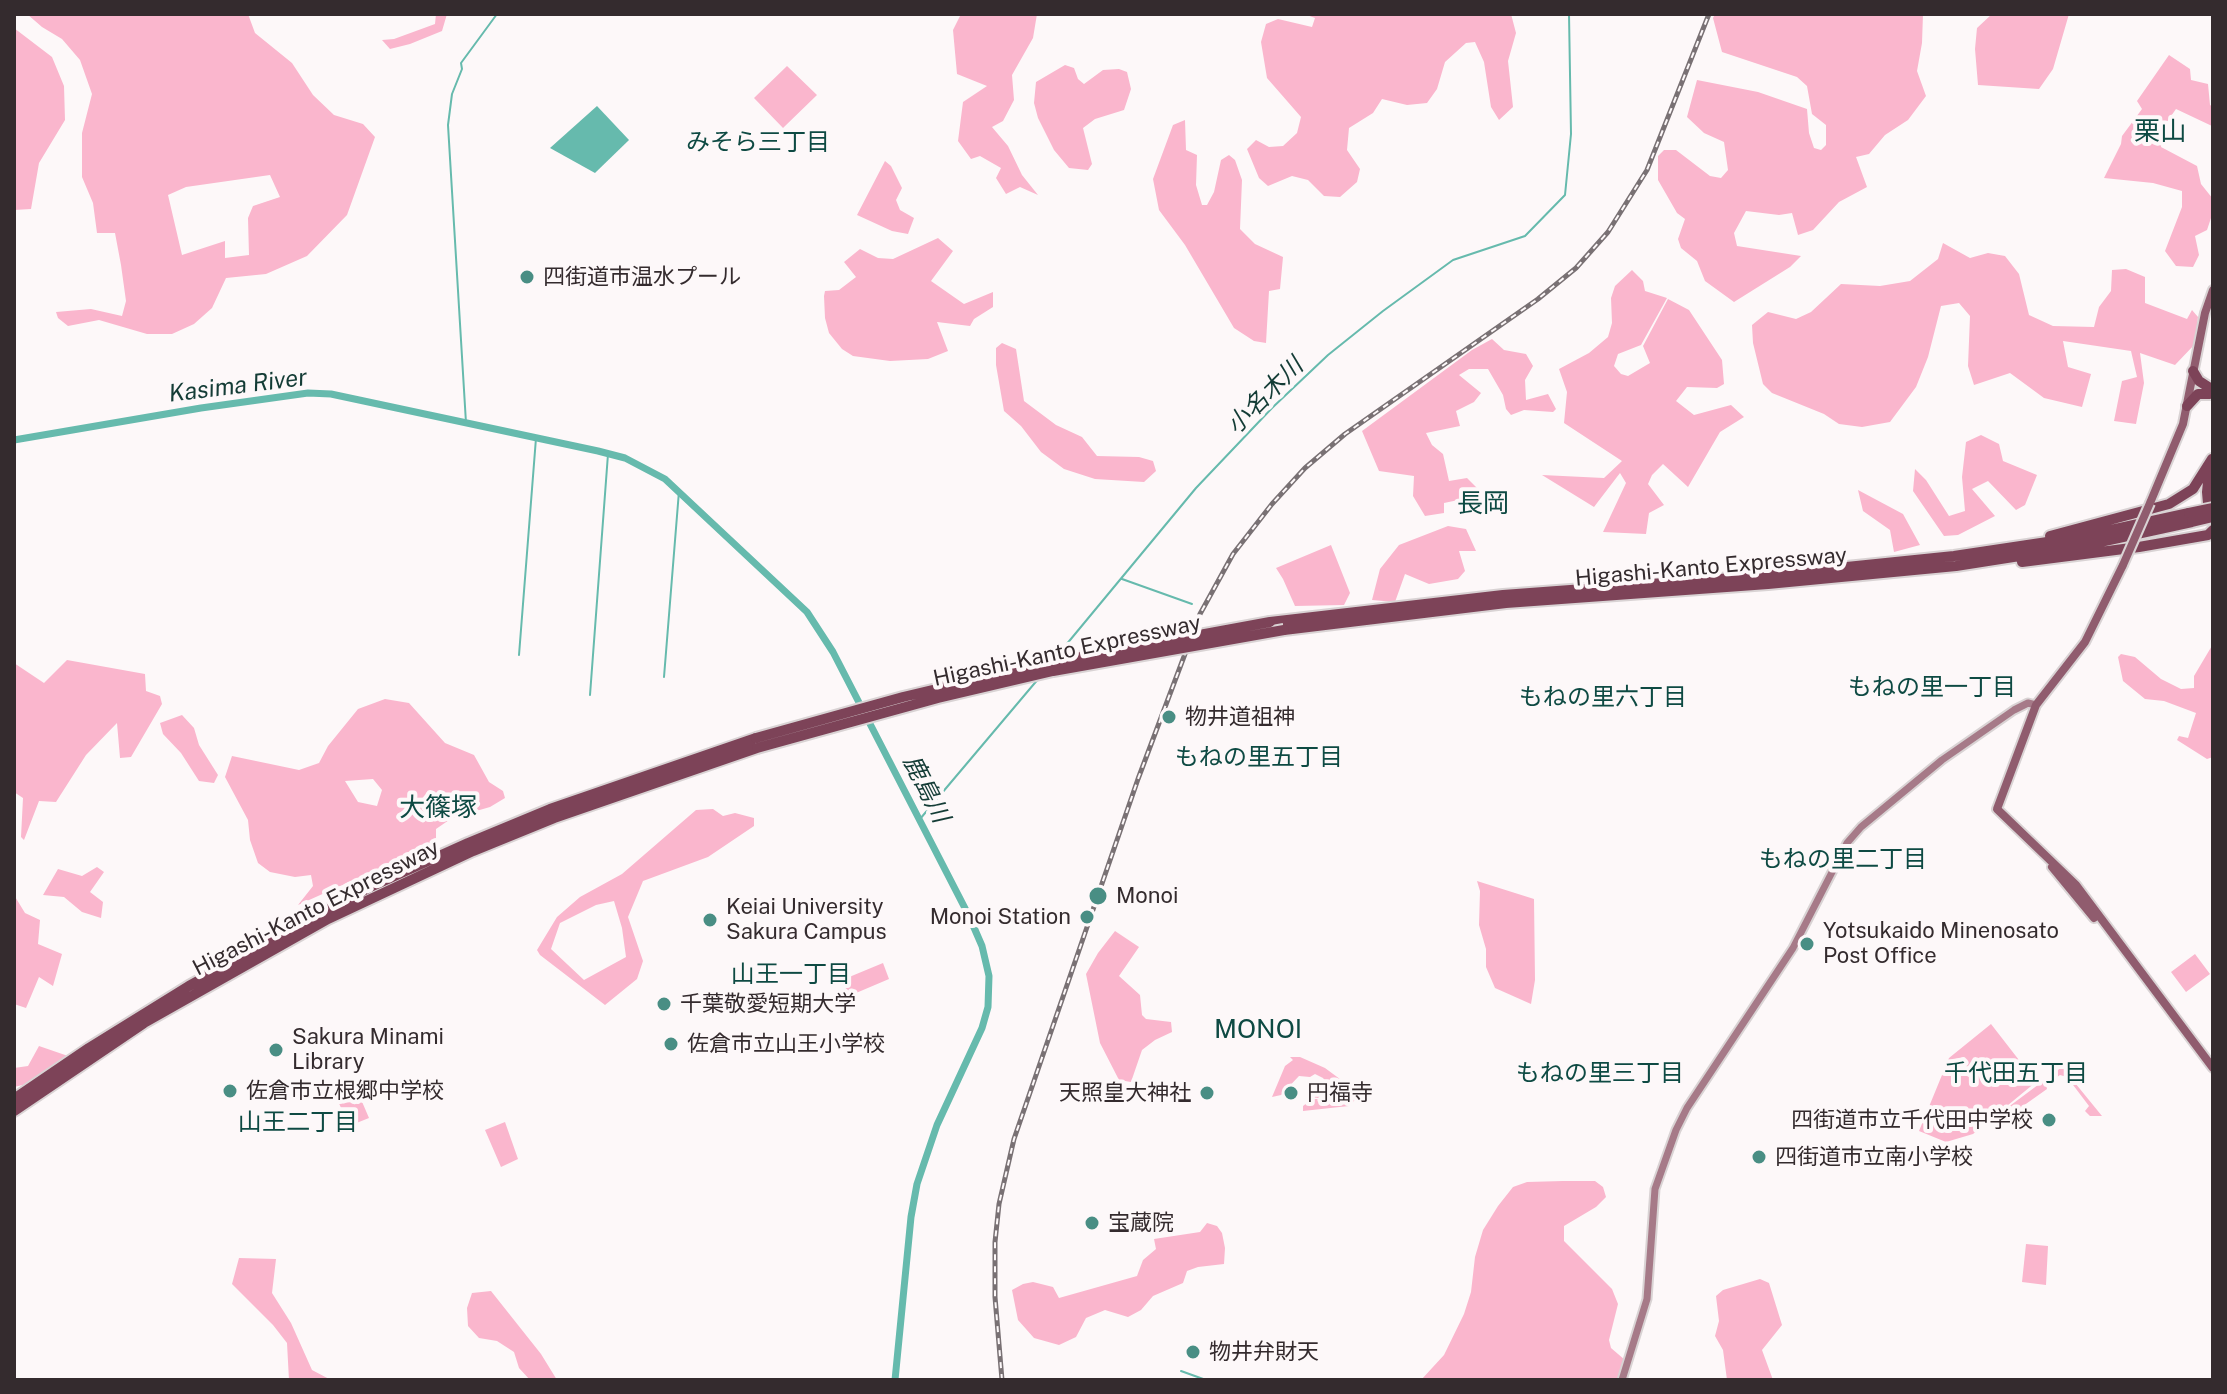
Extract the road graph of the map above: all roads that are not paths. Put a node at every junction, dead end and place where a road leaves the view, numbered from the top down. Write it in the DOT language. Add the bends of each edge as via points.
graph roads {
  1 [pos="2213,290"];
  2 [pos="2202,386"];
  3 [pos="2187,406"];
  4 [pos="2212,456"];
  5 [pos="2213,486"];
  6 [pos="2213,494"];
  7 [pos="2213,508"];
  8 [pos="2213,517"];
  9 [pos="2190,518"];
  10 [pos="2213,529"];
  11 [pos="1955,561"];
  12 [pos="1902,567"];
  13 [pos="2036,705"];
  14 [pos="756,743"];
  15 [pos="2046,856"];
  16 [pos="2213,1068"];
  17 [pos="2213,1077"];
  18 [pos="14,1099"];
  19 [pos="14,1111"];
  20 [pos="1622,1380"];
  1 -- 2 [label="main road" via="2205,313"];
  2 -- 3 [label="main road"];
  2 -- 3 [label="highway"];
  3 -- 13 [label="main road, bridge" via="2150,503 2085,642"];
  4 -- 10 [label="highway" via="2207,492"];
  4 -- 11 [label="highway" via="2193,489 2169,504"];
  5 -- 6 [label="highway"];
  7 -- 9 [label="highway, Higashi-Kanto Expressway, bridge"];
  8 -- 9 [label="highway, Higashi-Kanto Expressway, bridge"];
  9 -- 11 [label="highway, Higashi-Kanto Expressway"];
  10 -- 11 [label="highway" via="2208,535 2044,561"];
  11 -- 12 [label="highway, Higashi-Kanto Expressway"];
  12 -- 14 [label="highway, Higashi-Kanto Expressway, bridge" via="1506,603 1284,630 1053,671"];
  12 -- 14 [label="highway, Higashi-Kanto Expressway, bridge" via="1490,596 1270,622 1042,664 903,697"];
  13 -- 15 [label="main road" via="1997,809"];
  13 -- 20 [label="main road" via="2014,710 1942,760 1847,843 1793,948 1676,1130 1655,1189 1647,1296"];
  14 -- 18 [label="highway, Higashi-Kanto Expressway" via="550,809 368,888 189,986"];
  14 -- 19 [label="highway, Higashi-Kanto Expressway" via="473,851 342,913 144,1023"];
  15 -- 16 [label="main road" via="2076,885"];
  15 -- 17 [label="main road"];
}
